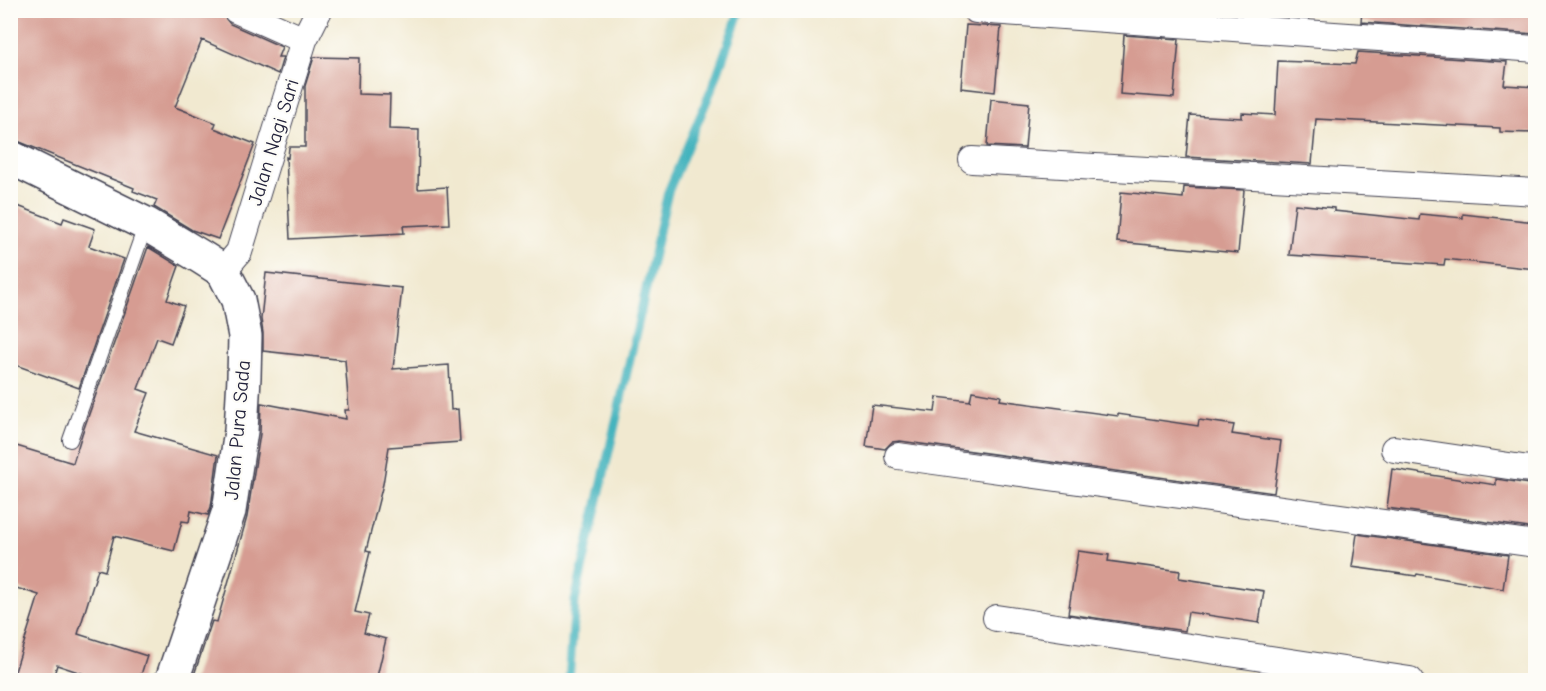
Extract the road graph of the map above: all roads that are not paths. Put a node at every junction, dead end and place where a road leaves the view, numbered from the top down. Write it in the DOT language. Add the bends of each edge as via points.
graph roads {
  1 [pos="236,10"];
  2 [pos="319,10"];
  3 [pos="976,10"];
  4 [pos="304,40"];
  5 [pos="1536,49"];
  6 [pos="10,157"];
  7 [pos="972,160"];
  8 [pos="1536,192"];
  9 [pos="146,224"];
  10 [pos="223,271"];
  11 [pos="70,441"];
  12 [pos="1394,449"];
  13 [pos="898,456"];
  14 [pos="1536,470"];
  15 [pos="1536,544"];
  16 [pos="996,618"];
  17 [pos="172,681"];
  18 [pos="1410,681"];
  1 -- 4 [label="street"];
  2 -- 4 [label="street, Jalan Nagi Sari"];
  3 -- 5 [label="street"];
  4 -- 10 [label="street, Jalan Nagi Sari" via="239,252"];
  6 -- 9 [label="street"];
  7 -- 8 [label="street"];
  9 -- 10 [label="street"];
  9 -- 11 [label="lane"];
  10 -- 17 [label="street, Jalan Pura Sada" via="238,300 245,336 241,431 229,511"];
  12 -- 14 [label="street"];
  13 -- 15 [label="street"];
  16 -- 18 [label="street"];
}
